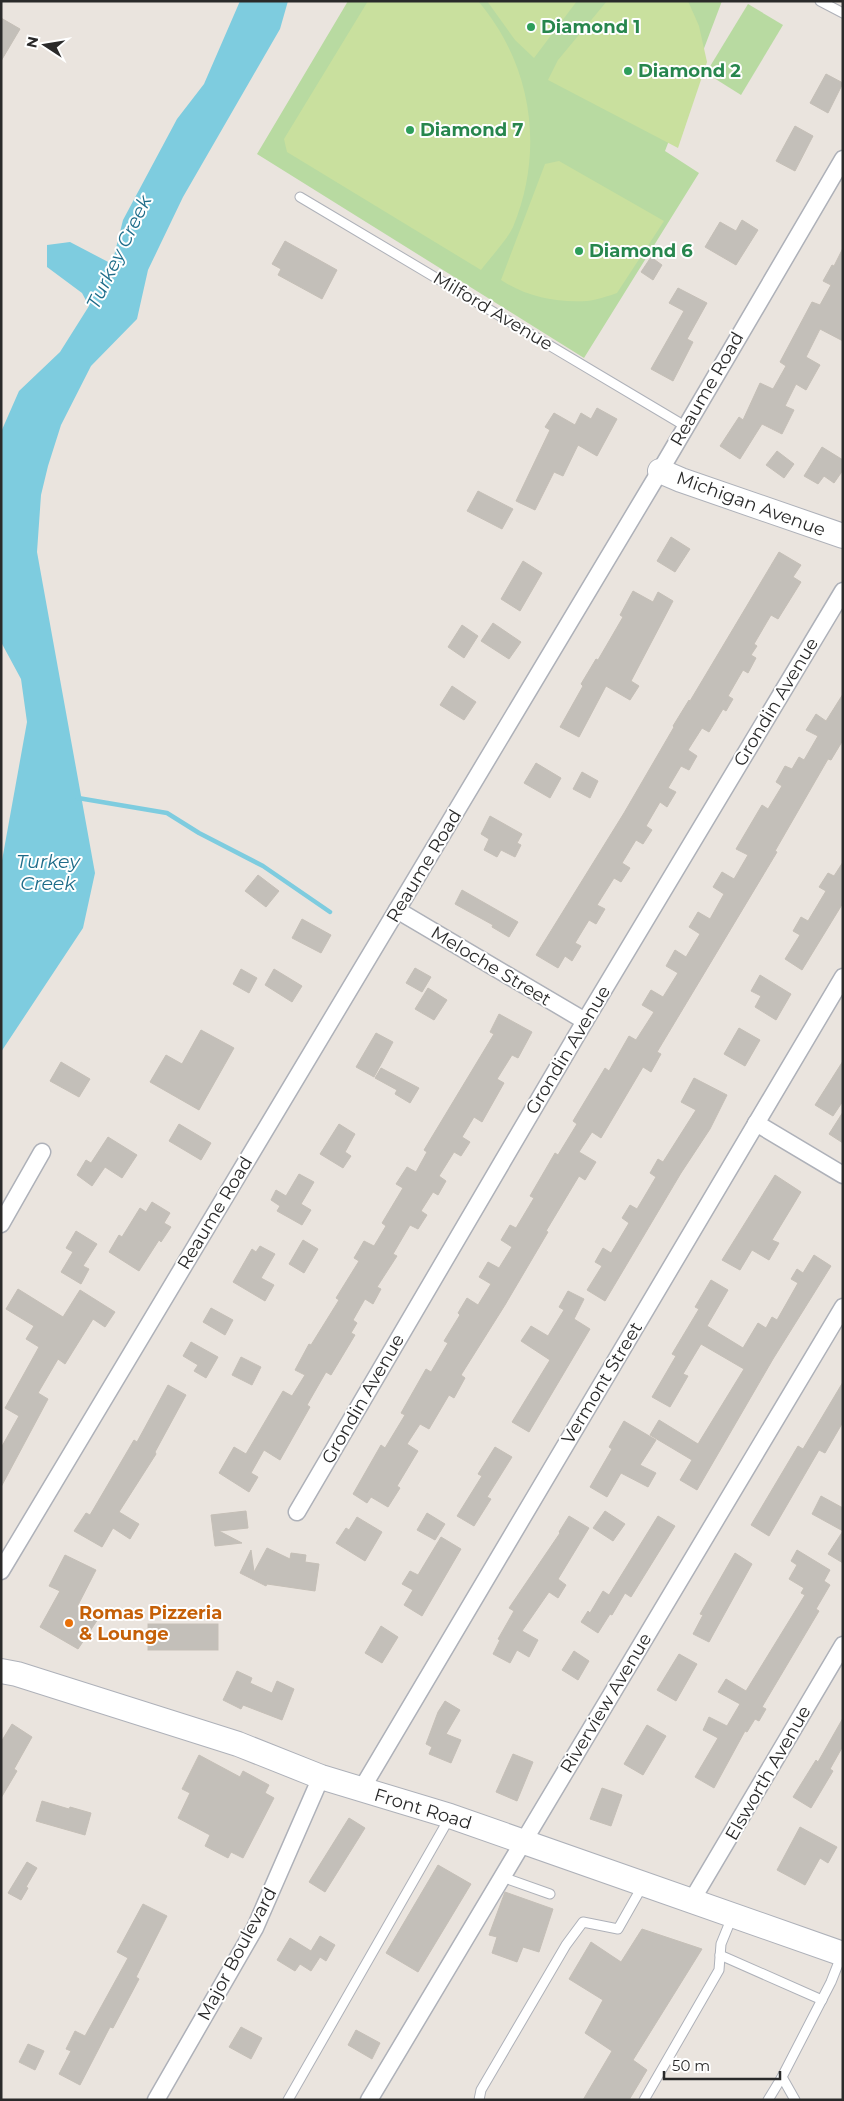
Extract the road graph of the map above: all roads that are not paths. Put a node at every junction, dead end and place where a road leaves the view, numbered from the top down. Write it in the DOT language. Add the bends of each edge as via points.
graph roads {
  1 [pos="820,1"];
  2 [pos="843,13"];
  3 [pos="843,159"];
  4 [pos="300,197"];
  5 [pos="685,426"];
  6 [pos="660,471"];
  7 [pos="843,536"];
  8 [pos="843,591"];
  9 [pos="397,910"];
  10 [pos="843,977"];
  11 [pos="585,1021"];
  12 [pos="756,1123"];
  13 [pos="42,1152"];
  14 [pos="843,1175"];
  15 [pos="1,1224"];
  16 [pos="843,1307"];
  17 [pos="298,1512"];
  18 [pos="1,1571"];
  19 [pos="843,1645"];
  20 [pos="1,1671"];
  21 [pos="321,1777"];
  22 [pos="362,1790"];
  23 [pos="450,1816"];
  24 [pos="523,1842"];
  25 [pos="502,1877"];
  26 [pos="644,1884"];
  27 [pos="550,1894"];
  28 [pos="692,1900"];
  29 [pos="734,1915"];
  30 [pos="842,1954"];
  31 [pos="720,1955"];
  32 [pos="822,2000"];
  33 [pos="782,2077"];
  34 [pos="156,2100"];
  35 [pos="288,2100"];
  36 [pos="369,2100"];
  37 [pos="479,2100"];
  38 [pos="644,2100"];
  39 [pos="768,2100"];
  40 [pos="795,2100"];
  1 -- 2 [label="lane"];
  3 -- 5 [label="street, Reaume Road"];
  4 -- 5 [label="lane, Milford Avenue"];
  5 -- 6 [label="street, Reaume Road"];
  6 -- 7 [label="main road, Michigan Avenue"];
  6 -- 9 [label="street, Reaume Road"];
  8 -- 11 [label="street, Grondin Avenue"];
  9 -- 11 [label="street, Meloche Street"];
  9 -- 18 [label="street, Reaume Road"];
  10 -- 12 [label="street, Vermont Street"];
  11 -- 17 [label="street, Grondin Avenue"];
  12 -- 14 [label="street"];
  12 -- 22 [label="street, Vermont Street"];
  13 -- 15 [label="street"];
  16 -- 24 [label="street, Riverview Avenue"];
  19 -- 28 [label="street, Elsworth Avenue"];
  20 -- 21 [label="main road, Front Road" via="238,1744"];
  21 -- 22 [label="main road, Front Road"];
  21 -- 34 [label="street, Major Boulevard" via="256,1928"];
  22 -- 23 [label="main road, Front Road"];
  23 -- 24 [label="main road, Front Road"];
  23 -- 35 [label="lane"];
  24 -- 25 [label="street, Riverview Avenue"];
  24 -- 26 [label="main road, Front Road"];
  25 -- 27 [label="lane"];
  25 -- 36 [label="street, Riverview Avenue"];
  26 -- 28 [label="main road, Front Road"];
  26 -- 37 [label="lane" via="618,1929 584,1922 561,1954 481,2090"];
  28 -- 29 [label="main road, Front Road"];
  29 -- 30 [label="main road, Front Road"];
  29 -- 31 [label="lane" via="721,1944"];
  30 -- 32 [label="lane"];
  31 -- 32 [label="lane"];
  31 -- 38 [label="lane" via="720,1970"];
  32 -- 33 [label="lane"];
  33 -- 39 [label="lane"];
  33 -- 40 [label="lane"];
}
